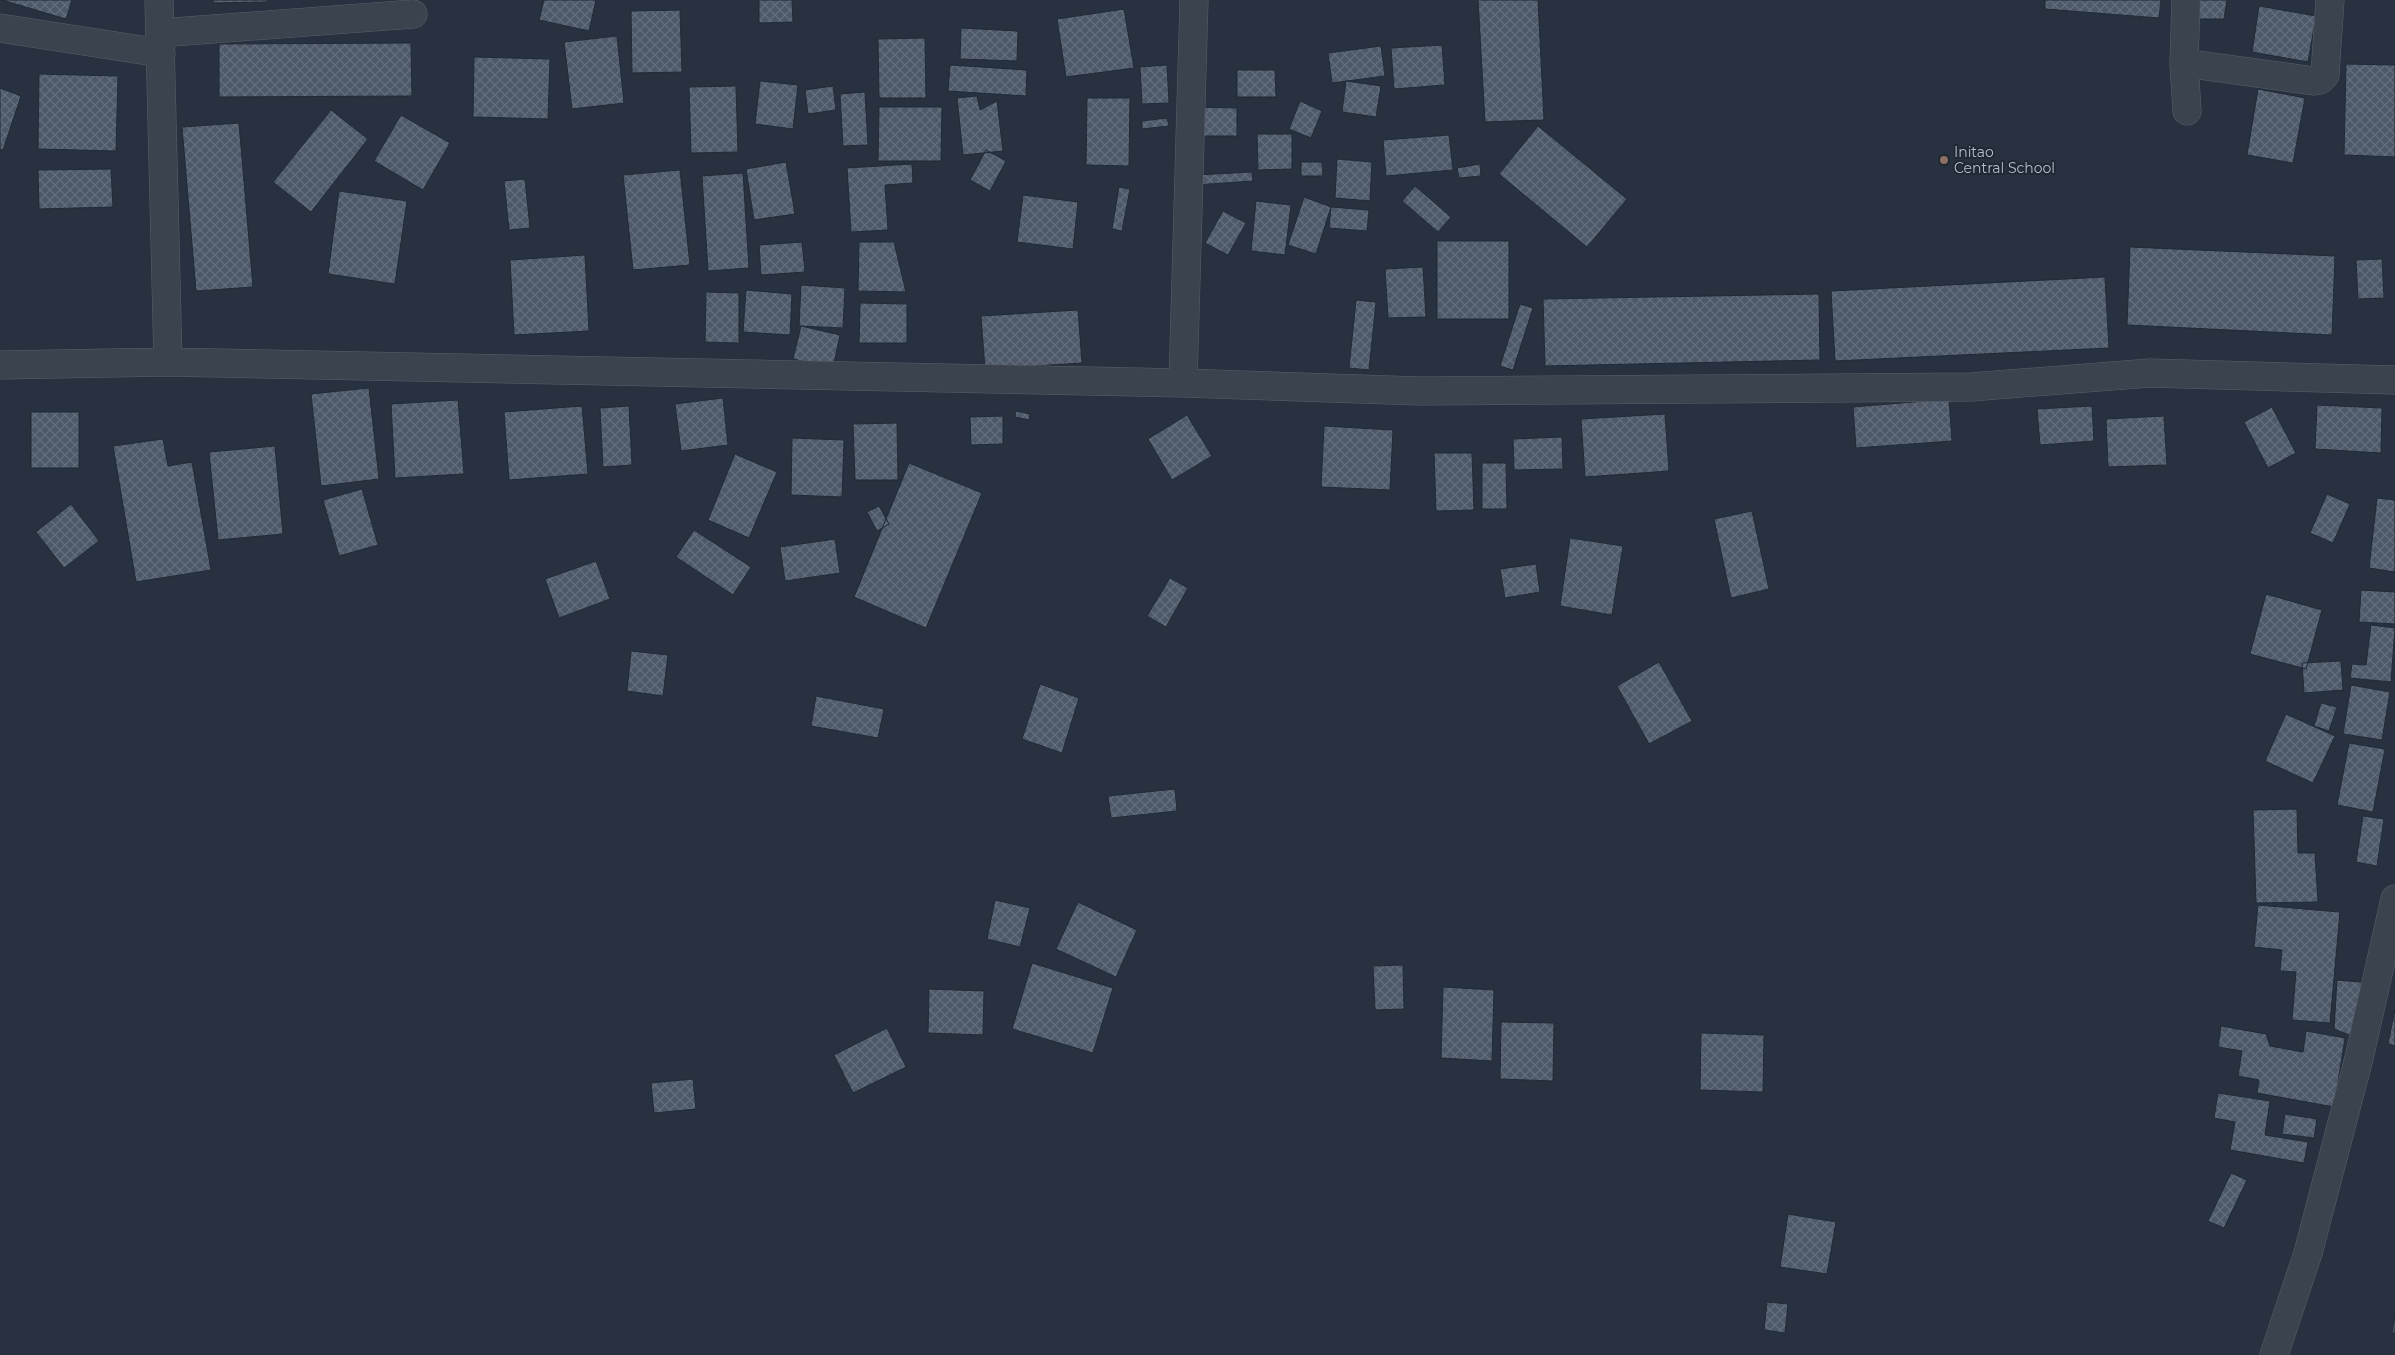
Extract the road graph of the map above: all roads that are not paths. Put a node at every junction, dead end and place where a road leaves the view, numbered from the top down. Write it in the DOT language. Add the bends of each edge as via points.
graph roads {
  1 [pos="159,0"];
  2 [pos="1194,0"];
  3 [pos="2186,0"];
  4 [pos="2330,0"];
  5 [pos="414,14"];
  6 [pos="0,28"];
  7 [pos="160,43"];
  8 [pos="2184,63"];
  9 [pos="2187,111"];
  10 [pos="168,362"];
  11 [pos="0,365"];
  12 [pos="2395,380"];
  13 [pos="1184,383"];
  14 [pos="2395,899"];
  15 [pos="2274,1355"];
  1 -- 7 [label="street"];
  2 -- 13 [label="street"];
  3 -- 8 [label="street"];
  4 -- 8 [label="street" via="2325,75 2320,80 2314,82"];
  5 -- 7 [label="street"];
  6 -- 7 [label="street"];
  7 -- 10 [label="street"];
  8 -- 9 [label="street"];
  10 -- 11 [label="street"];
  10 -- 13 [label="street"];
  12 -- 13 [label="street" via="2150,373 1971,387 1420,392"];
  14 -- 15 [label="street" via="2359,1058 2308,1254"];
}
